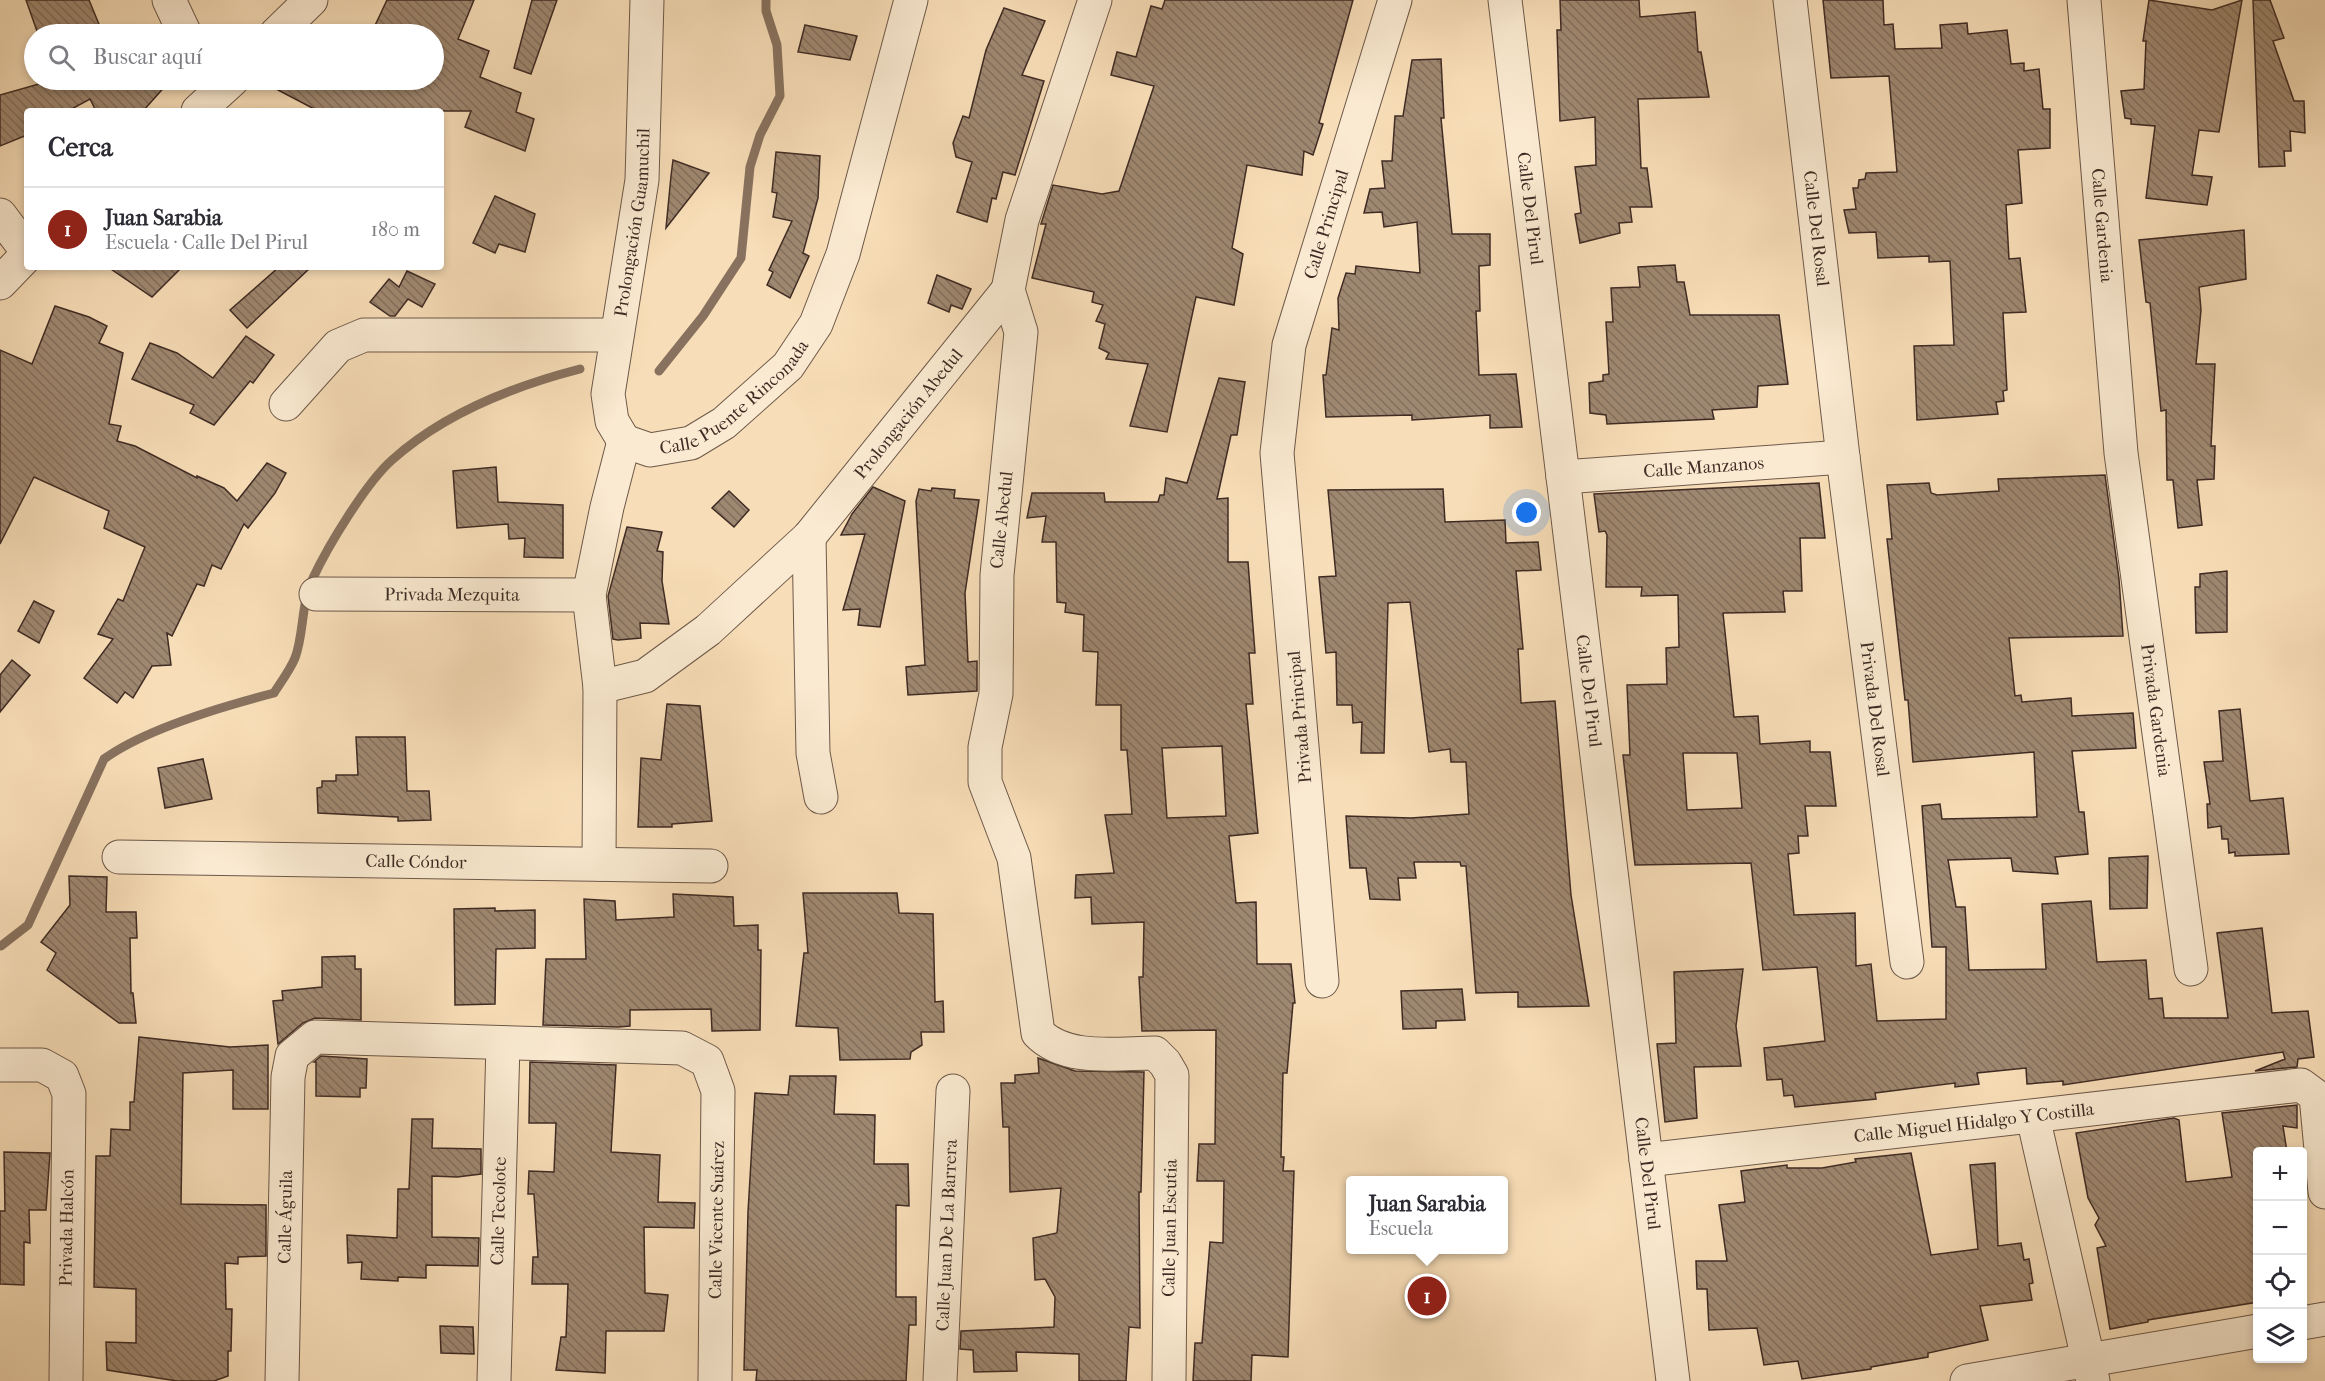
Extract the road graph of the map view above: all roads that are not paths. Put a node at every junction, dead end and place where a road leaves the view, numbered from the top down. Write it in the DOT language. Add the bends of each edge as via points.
graph roads {
  1 [pos="169,0"];
  2 [pos="311,0"];
  3 [pos="648,0"];
  4 [pos="911,0"];
  5 [pos="1095,0"];
  6 [pos="1395,0"];
  7 [pos="1505,0"];
  8 [pos="1790,0"];
  9 [pos="2084,0"];
  10 [pos="180,24"];
  11 [pos="286,24"];
  12 [pos="0,215"];
  13 [pos="24,249"];
  14 [pos="24,256"];
  15 [pos="0,283"];
  16 [pos="1008,290"];
  17 [pos="617,335"];
  18 [pos="286,404"];
  19 [pos="624,441"];
  20 [pos="1277,453"];
  21 [pos="2121,453"];
  22 [pos="1843,457"];
  23 [pos="1563,477"];
  24 [pos="809,537"];
  25 [pos="316,594"];
  26 [pos="589,595"];
  27 [pos="600,687"];
  28 [pos="820,797"];
  29 [pos="119,856"];
  30 [pos="599,864"];
  31 [pos="711,866"];
  32 [pos="1907,962"];
  33 [pos="2191,969"];
  34 [pos="1322,981"];
  35 [pos="503,1042"];
  36 [pos="0,1065"];
  37 [pos="1172,1075"];
  38 [pos="953,1091"];
  39 [pos="2033,1117"];
  40 [pos="1646,1160"];
  41 [pos="2325,1192"];
  42 [pos="2325,1319"];
  43 [pos="2307,1322"];
  44 [pos="2253,1332"];
  45 [pos="2091,1371"];
  46 [pos="66,1381"];
  47 [pos="282,1381"];
  48 [pos="494,1381"];
  49 [pos="715,1381"];
  50 [pos="940,1381"];
  51 [pos="1169,1381"];
  52 [pos="1673,1381"];
  53 [pos="1967,1381"];
  1 -- 10 [label="street"];
  2 -- 11 [label="street"];
  3 -- 17 [label="street, Prolongación Guamuchil" via="642,180"];
  4 -- 19 [label="street, Calle Puente Rinconada" via="843,254 816,324 788,366 724,423 691,443 650,450"];
  5 -- 16 [label="street, Calle Abedul" via="1022,220"];
  6 -- 20 [label="street, Calle Principal" via="1289,345"];
  7 -- 23 [label="street, Calle Del Pirul"];
  8 -- 22 [label="street, Calle Del Rosal"];
  9 -- 21 [label="street, Calle Gardenia"];
  12 -- 13 [label="street"];
  14 -- 15 [label="street"];
  16 -- 24 [label="street, Prolongación Abedul"];
  16 -- 37 [label="street, Calle Abedul" via="1021,332 997,574 996,694 985,747 986,782 1014,858 1038,1033 1048,1043 1073,1052 1155,1053"];
  17 -- 18 [label="street" via="364,335 338,346"];
  17 -- 19 [label="street, Prolongación Guamuchil" via="608,394 612,421"];
  19 -- 26 [label="street, Calle Puente Rinconada"];
  20 -- 34 [label="street, Privada Principal"];
  21 -- 33 [label="street, Privada Gardenia"];
  22 -- 23 [label="street, Calle Manzanos"];
  22 -- 32 [label="street, Privada Del Rosal"];
  23 -- 40 [label="street, Calle Del Pirul"];
  24 -- 27 [label="street, Prolongación Abedul" via="708,630 645,676"];
  24 -- 28 [label="street" via="813,753"];
  25 -- 26 [label="street, Privada Mezquita"];
  26 -- 27 [label="street, Calle Puente Rinconada"];
  27 -- 30 [label="street, Calle Puente Rinconada"];
  29 -- 30 [label="street, Calle Cóndor"];
  30 -- 31 [label="street, Calle Cóndor"];
  35 -- 47 [label="street, Calle Águila" via="315,1038 292,1056 288,1077"];
  35 -- 48 [label="street, Calle Tecolote"];
  35 -- 49 [label="street, Calle Vicente Suárez" via="682,1048 707,1061 718,1091"];
  36 -- 46 [label="street, Privada Halcón" via="42,1065 62,1076 69,1094"];
  37 -- 51 [label="street, Calle Juan Escutia"];
  38 -- 50 [label="street, Calle Juan De La Barrera"];
  39 -- 40 [label="street, Calle Miguel Hidalgo Y Costilla"];
  39 -- 41 [label="street, Calle Miguel Hidalgo Y Costilla" via="2301,1085 2316,1096"];
  39 -- 45 [label="street"];
  40 -- 52 [label="street, Calle Del Pirul"];
  42 -- 43 [label="street"];
  44 -- 45 [label="street"];
  45 -- 53 [label="street"];
}
